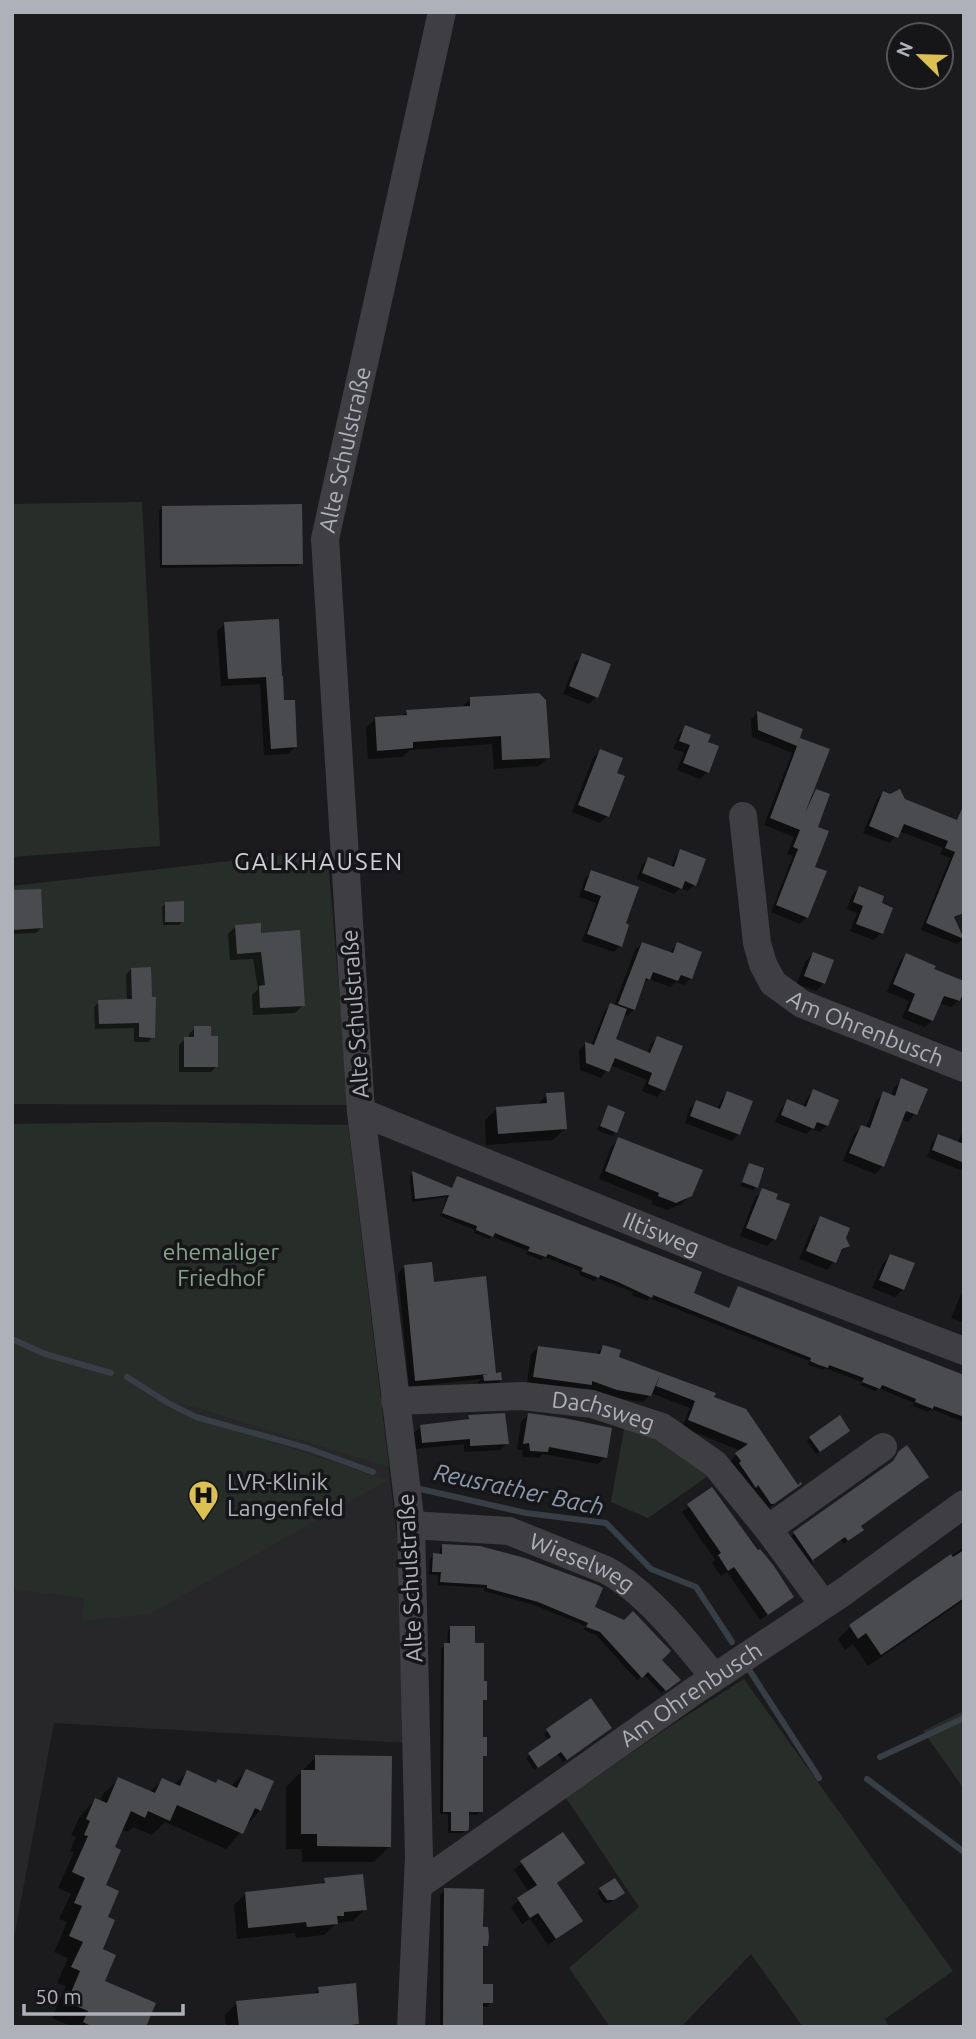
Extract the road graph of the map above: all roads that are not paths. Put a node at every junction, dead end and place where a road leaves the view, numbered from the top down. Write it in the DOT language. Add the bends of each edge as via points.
graph roads {
  1 [pos="442,12"];
  2 [pos="743,816"];
  3 [pos="964,1068"];
  4 [pos="361,1112"];
  5 [pos="964,1351"];
  6 [pos="395,1401"];
  7 [pos="883,1447"];
  8 [pos="964,1504"];
  9 [pos="411,1525"];
  10 [pos="768,1529"];
  11 [pos="824,1605"];
  12 [pos="714,1676"];
  13 [pos="419,1885"];
  14 [pos="411,2027"];
  1 -- 4 [label="street, Alte Schulstraße" via="325,539"];
  2 -- 3 [label="street, Am Ohrenbusch" via="757,943 773,983 802,1004"];
  4 -- 5 [label="street, Iltisweg"];
  4 -- 6 [label="street, Alte Schulstraße"];
  6 -- 9 [label="street, Alte Schulstraße"];
  6 -- 10 [label="street, Dachsweg" via="523,1396 593,1404 654,1423 715,1464"];
  7 -- 10 [label="street"];
  8 -- 11 [label="street, Am Ohrenbusch"];
  9 -- 12 [label="street, Wieselweg" via="509,1531 606,1570 621,1578 677,1631"];
  9 -- 13 [label="street, Alte Schulstraße"];
  10 -- 11 [label="street, Dachsweg"];
  11 -- 12 [label="street, Am Ohrenbusch"];
  12 -- 13 [label="street, Am Ohrenbusch"];
  13 -- 14 [label="street, Alte Schulstraße"];
}
